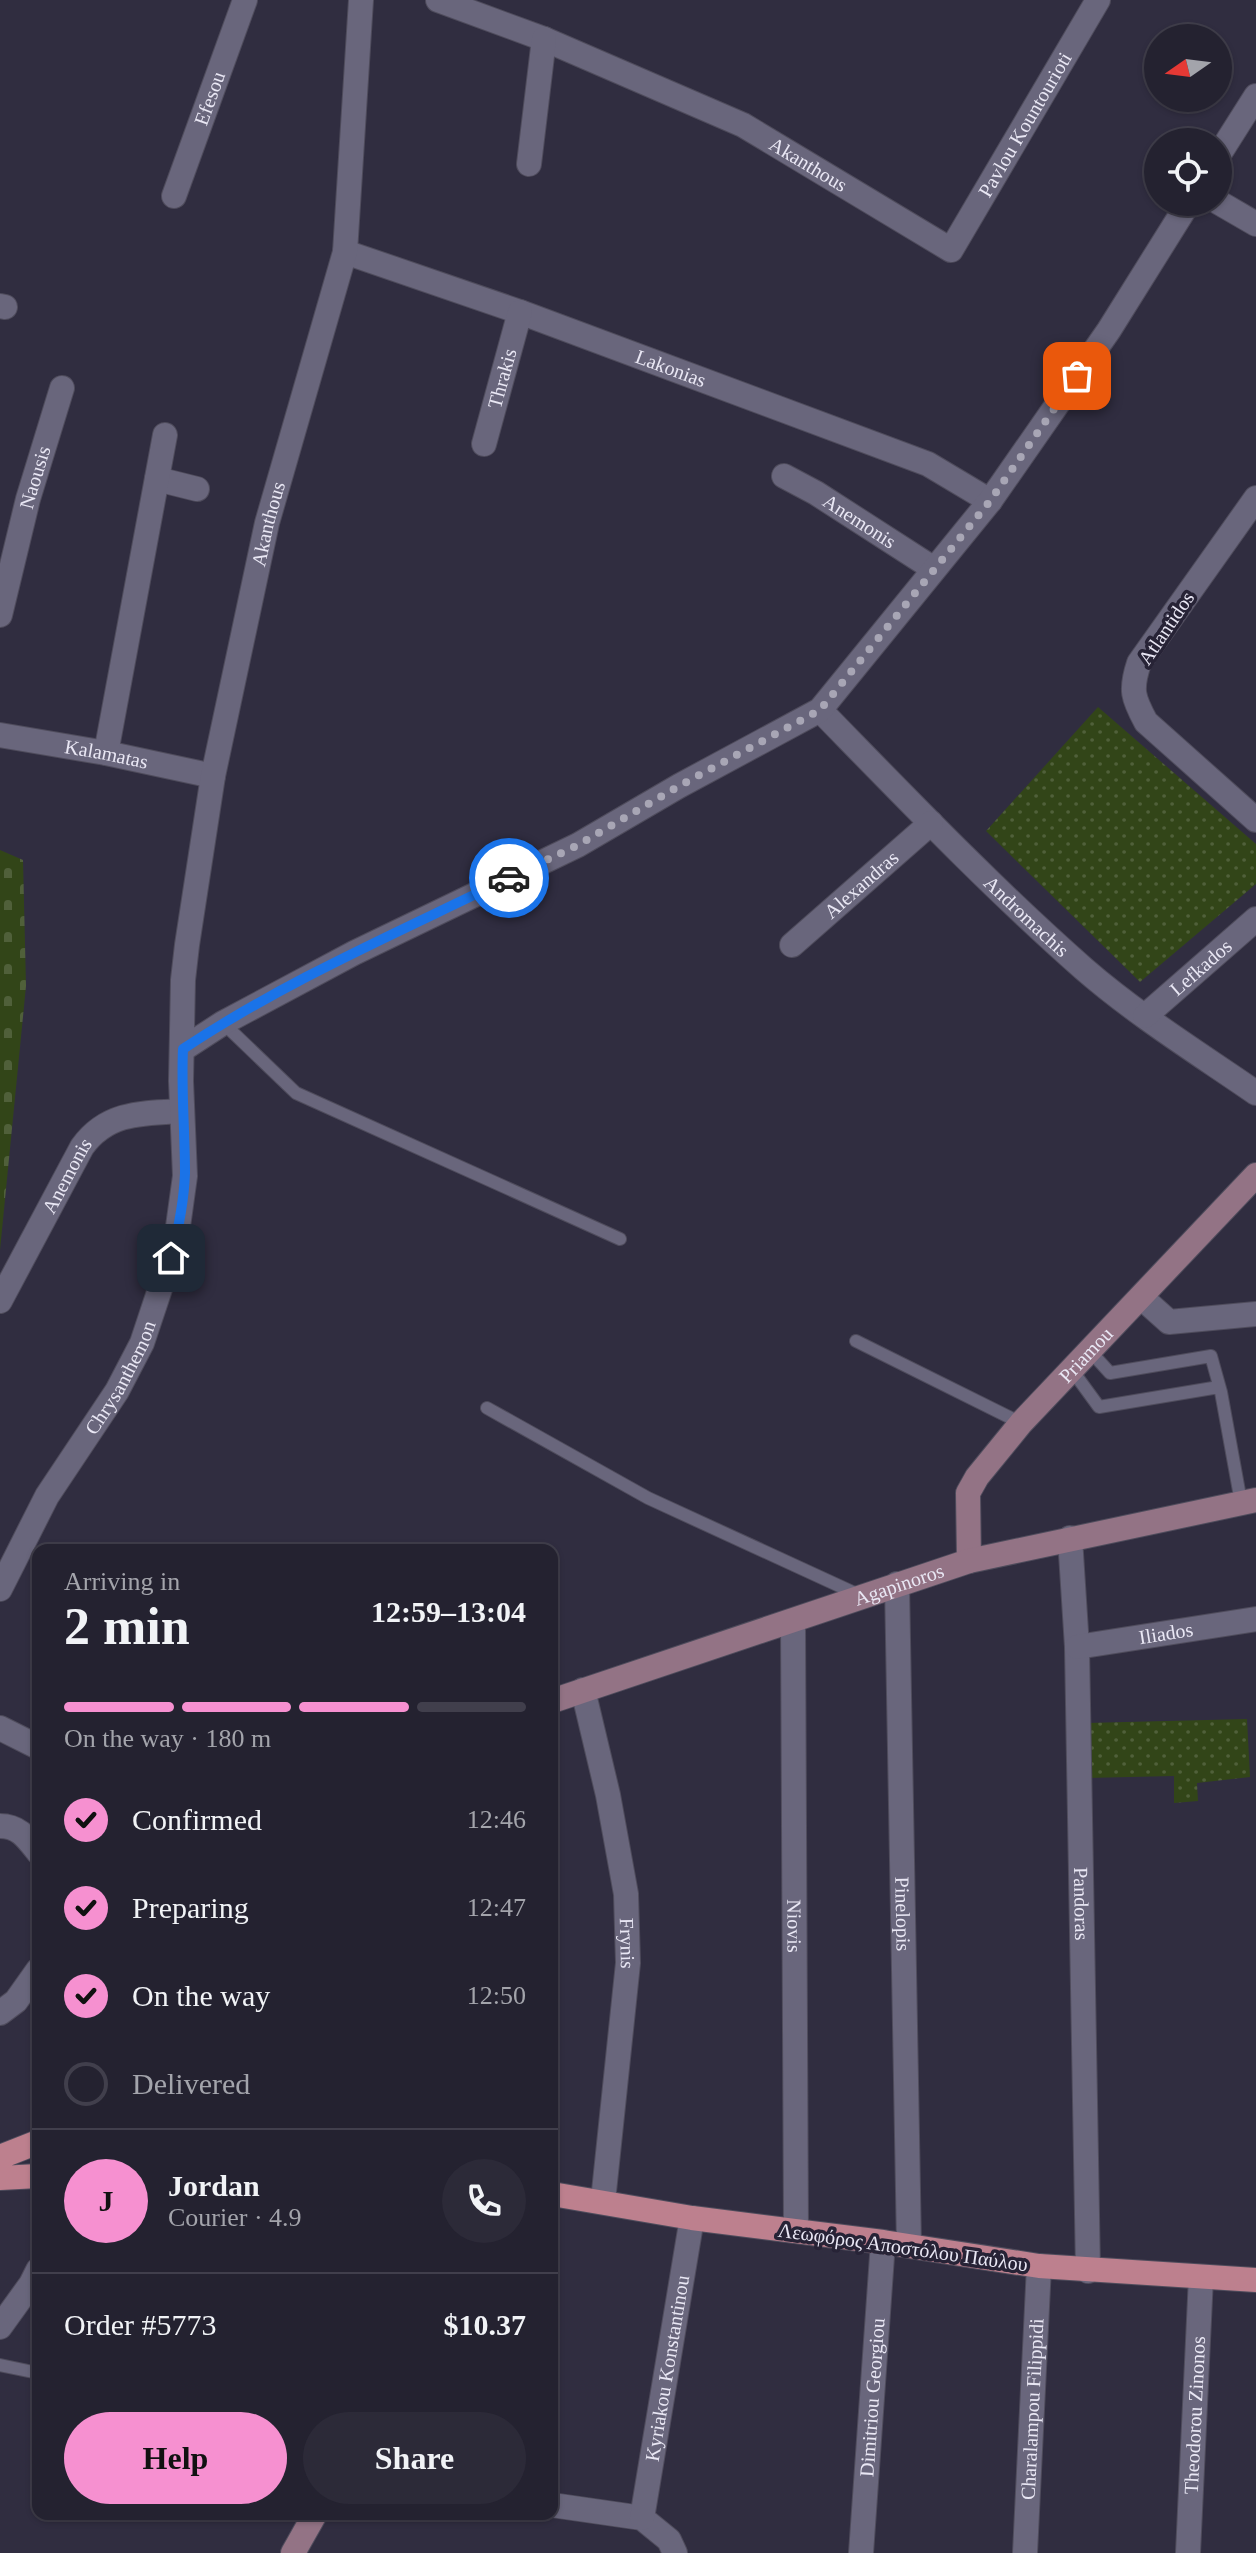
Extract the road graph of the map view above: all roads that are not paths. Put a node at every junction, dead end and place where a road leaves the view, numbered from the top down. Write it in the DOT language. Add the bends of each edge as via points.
graph roads {
  1 [pos="245,0"];
  2 [pos="361,0"];
  3 [pos="438,0"];
  4 [pos="1098,0"];
  5 [pos="544,39"];
  6 [pos="1256,96"];
  7 [pos="1232,134"];
  8 [pos="529,164"];
  9 [pos="174,196"];
  10 [pos="1232,210"];
  11 [pos="1180,216"];
  12 [pos="1256,224"];
  13 [pos="951,250"];
  14 [pos="345,252"];
  15 [pos="520,312"];
  16 [pos="62,388"];
  17 [pos="165,435"];
  18 [pos="484,444"];
  19 [pos="784,476"];
  20 [pos="157,479"];
  21 [pos="197,489"];
  22 [pos="1256,498"];
  23 [pos="990,501"];
  24 [pos="934,569"];
  25 [pos="0,615"];
  26 [pos="820,710"];
  27 [pos="0,735"];
  28 [pos="106,753"];
  29 [pos="213,776"];
  30 [pos="1256,820"];
  31 [pos="931,823"];
  32 [pos="1256,919"];
  33 [pos="792,945"];
  34 [pos="1145,1016"];
  35 [pos="223,1023"];
  36 [pos="183,1049"];
  37 [pos="1256,1093"];
  38 [pos="182,1111"];
  39 [pos="1256,1175"];
  40 [pos="620,1239"];
  41 [pos="1141,1297"];
  42 [pos="0,1301"];
  43 [pos="1256,1314"];
  44 [pos="856,1341"];
  45 [pos="1090,1351"];
  46 [pos="1072,1370"];
  47 [pos="1219,1387"];
  48 [pos="487,1408"];
  49 [pos="1021,1423"];
  50 [pos="1249,1501"];
  51 [pos="1070,1538"];
  52 [pos="969,1561"];
  53 [pos="897,1584"];
  54 [pos="0,1589"];
  55 [pos="862,1596"];
  56 [pos="1256,1619"];
  57 [pos="793,1622"];
  58 [pos="1077,1647"];
  59 [pos="583,1690"];
  60 [pos="558,1699"];
  61 [pos="0,1728"];
  62 [pos="32,1744"];
  63 [pos="0,1826"];
  64 [pos="32,1844"];
  65 [pos="32,1978"];
  66 [pos="0,2013"];
  67 [pos="32,2144"];
  68 [pos="0,2157"];
  69 [pos="32,2176"];
  70 [pos="0,2178"];
  71 [pos="558,2195"];
  72 [pos="603,2201"];
  73 [pos="692,2218"];
  74 [pos="796,2231"];
  75 [pos="883,2242"];
  76 [pos="909,2246"];
  77 [pos="1039,2266"];
  78 [pos="1088,2271"];
  79 [pos="1201,2277"];
  80 [pos="1256,2280"];
  81 [pos="32,2282"];
  82 [pos="0,2327"];
  83 [pos="0,2365"];
  84 [pos="32,2372"];
  85 [pos="558,2506"];
  86 [pos="642,2518"];
  87 [pos="312,2520"];
  88 [pos="293,2553"];
  89 [pos="675,2553"];
  90 [pos="861,2553"];
  91 [pos="1025,2553"];
  92 [pos="1188,2553"];
  1 -- 9 [label="street, Efesou"];
  2 -- 14 [label="street, Akanthous"];
  3 -- 5 [label="street, Akanthous"];
  4 -- 13 [label="street, Pavlou Kountourioti"];
  5 -- 8 [label="street"];
  5 -- 13 [label="street, Akanthous" via="743,125"];
  6 -- 7 [label="street"];
  10 -- 12 [label="street"];
  11 -- 23 [label="street" via="1109,330"];
  14 -- 15 [label="street, Lakonias"];
  14 -- 29 [label="street, Akanthous" via="267,523"];
  15 -- 18 [label="street, Thrakis"];
  15 -- 23 [label="street, Lakonias" via="928,464"];
  16 -- 25 [label="street, Naousis"];
  17 -- 20 [label="street"];
  19 -- 24 [label="street, Anemonis"];
  20 -- 21 [label="street"];
  20 -- 28 [label="street"];
  22 -- 30 [label="street, Atlantidos" via="1139,663 1132,682 1146,722"];
  23 -- 24 [label="street"];
  24 -- 26 [label="street"];
  26 -- 31 [label="street, Andromachis"];
  26 -- 35 [label="street" via="578,845"];
  27 -- 28 [label="street, Kalamatas"];
  28 -- 29 [label="street, Kalamatas"];
  29 -- 36 [label="street, Akanthous" via="183,980"];
  31 -- 33 [label="street, Alexandras"];
  31 -- 34 [label="street, Andromachis" via="1085,970"];
  32 -- 34 [label="street, Lefkados"];
  34 -- 37 [label="street, Andromachis"];
  35 -- 36 [label="street"];
  35 -- 40 [label="lane" via="296,1093"];
  36 -- 38 [label="street, Chrysanthemon"];
  38 -- 42 [label="street, Anemonis" via="121,1118 91,1134"];
  38 -- 54 [label="street, Chrysanthemon" via="185,1176 178,1230 142,1343 117,1391 47,1496"];
  39 -- 41 [label="main road, Priamou"];
  41 -- 43 [label="street" via="1169,1322"];
  41 -- 45 [label="main road, Priamou"];
  44 -- 49 [label="lane"];
  45 -- 46 [label="main road, Priamou"];
  45 -- 47 [label="lane" via="1110,1373 1211,1356"];
  46 -- 47 [label="lane" via="1099,1407"];
  46 -- 49 [label="main road, Priamou"];
  47 -- 50 [label="lane"];
  48 -- 55 [label="lane" via="648,1498"];
  49 -- 52 [label="main road, Priamou" via="968,1493"];
  50 -- 51 [label="main road, Agapinoros"];
  51 -- 52 [label="main road, Agapinoros"];
  51 -- 58 [label="street, Pandoras"];
  52 -- 53 [label="main road, Agapinoros"];
  53 -- 55 [label="main road, Agapinoros"];
  53 -- 76 [label="street, Pinelopis"];
  55 -- 57 [label="main road, Agapinoros"];
  56 -- 58 [label="street, Iliados"];
  57 -- 59 [label="main road, Agapinoros"];
  57 -- 74 [label="street, Niovis"];
  58 -- 78 [label="street, Pandoras"];
  59 -- 60 [label="main road, Agapinoros"];
  59 -- 72 [label="street, Frynis" via="608,1795 626,1908 628,1963"];
  61 -- 62 [label="street"];
  63 -- 64 [label="street" via="22,1832"];
  65 -- 66 [label="street"];
  67 -- 68 [label="main road"];
  69 -- 70 [label="main road"];
  71 -- 72 [label="main road, Λεωφόρος Αποστόλου Παύλου"];
  72 -- 73 [label="main road, Λεωφόρος Αποστόλου Παύλου"];
  73 -- 74 [label="main road, Λεωφόρος Αποστόλου Παύλου"];
  73 -- 86 [label="street, Kyriakou Konstantinou"];
  74 -- 75 [label="main road, Λεωφόρος Αποστόλου Παύλου"];
  75 -- 76 [label="main road, Λεωφόρος Αποστόλου Παύλου"];
  75 -- 90 [label="street, Dimitriou Georgiou"];
  76 -- 77 [label="main road, Λεωφόρος Αποστόλου Παύλου"];
  77 -- 78 [label="main road, Λεωφόρος Αποστόλου Παύλου"];
  77 -- 91 [label="street, Charalampou Filippidi"];
  78 -- 79 [label="main road, Λεωφόρος Αποστόλου Παύλου"];
  79 -- 80 [label="main road, Λεωφόρος Αποστόλου Παύλου"];
  79 -- 92 [label="street, Theodorou Zinonos"];
  81 -- 82 [label="street"];
  83 -- 84 [label="lane"];
  85 -- 86 [label="street"];
  86 -- 89 [label="street" via="669,2540"];
  87 -- 88 [label="main road"];
}
